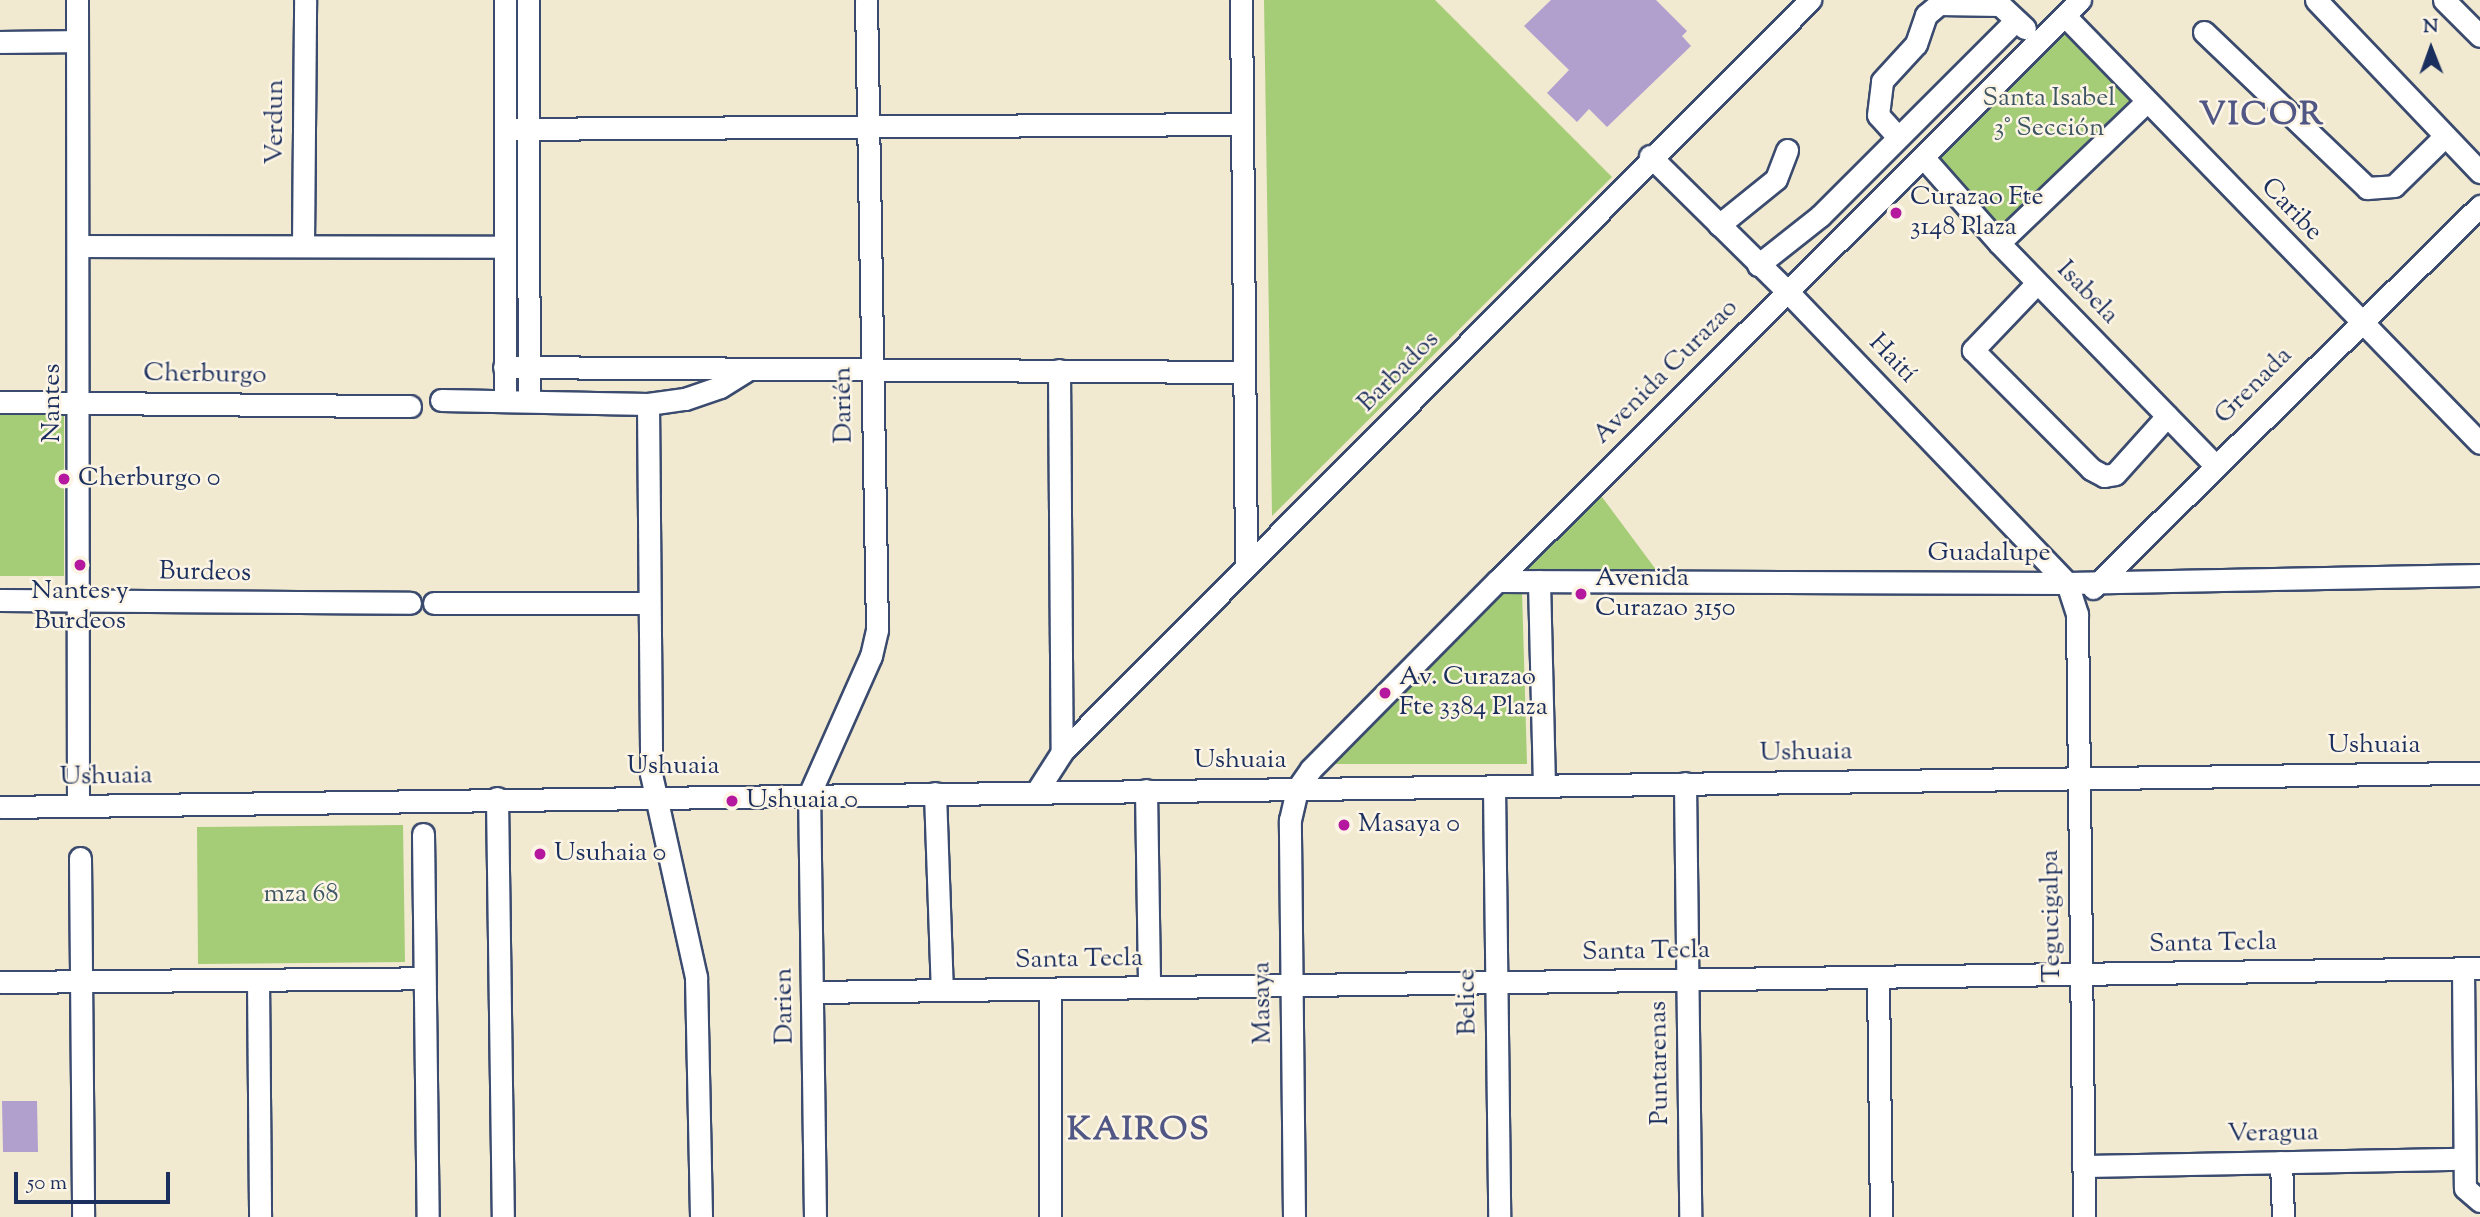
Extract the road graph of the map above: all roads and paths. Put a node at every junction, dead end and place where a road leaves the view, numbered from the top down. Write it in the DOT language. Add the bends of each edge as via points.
graph roads {
  1 [pos="77,0"];
  2 [pos="305,0"];
  3 [pos="505,0"];
  4 [pos="528,0"];
  5 [pos="866,0"];
  6 [pos="1241,0"];
  7 [pos="1810,0"];
  8 [pos="2080,0"];
  9 [pos="2316,0"];
  10 [pos="2444,0"];
  11 [pos="2065,16"];
  12 [pos="2015,21"];
  13 [pos="2204,32"];
  14 [pos="2480,36"];
  15 [pos="2041,40"];
  16 [pos="77,41"];
  17 [pos="0,42"];
  18 [pos="2146,102"];
  19 [pos="1242,124"];
  20 [pos="506,129"];
  21 [pos="866,129"];
  22 [pos="528,130"];
  23 [pos="1896,136"];
  24 [pos="2445,136"];
  25 [pos="1787,150"];
  26 [pos="1650,156"];
  27 [pos="1923,157"];
  28 [pos="2480,172"];
  29 [pos="2480,206"];
  30 [pos="1719,225"];
  31 [pos="1999,243"];
  32 [pos="303,245"];
  33 [pos="79,246"];
  34 [pos="505,247"];
  35 [pos="1758,265"];
  36 [pos="2037,283"];
  37 [pos="1787,291"];
  38 [pos="2360,320"];
  39 [pos="505,367"];
  40 [pos="528,367"];
  41 [pos="749,369"];
  42 [pos="871,369"];
  43 [pos="1059,370"];
  44 [pos="1244,372"];
  45 [pos="441,400"];
  46 [pos="81,401"];
  47 [pos="505,401"];
  48 [pos="529,401"];
  49 [pos="0,402"];
  50 [pos="648,404"];
  51 [pos="410,406"];
  52 [pos="2167,416"];
  53 [pos="2480,443"];
  54 [pos="2214,465"];
  55 [pos="1246,566"];
  56 [pos="2480,575"];
  57 [pos="1497,580"];
  58 [pos="1539,581"];
  59 [pos="2097,582"];
  60 [pos="2067,583"];
  61 [pos="0,600"];
  62 [pos="80,600"];
  63 [pos="410,603"];
  64 [pos="434,603"];
  65 [pos="649,603"];
  66 [pos="2077,614"];
  67 [pos="1062,752"];
  68 [pos="2480,773"];
  69 [pos="2078,776"];
  70 [pos="1685,783"];
  71 [pos="1544,785"];
  72 [pos="1494,786"];
  73 [pos="1297,789"];
  74 [pos="1146,790"];
  75 [pos="1037,791"];
  76 [pos="935,793"];
  77 [pos="654,795"];
  78 [pos="808,795"];
  79 [pos="497,798"];
  80 [pos="78,806"];
  81 [pos="0,807"];
  82 [pos="423,834"];
  83 [pos="80,858"];
  84 [pos="2471,968"];
  85 [pos="2081,974"];
  86 [pos="1878,977"];
  87 [pos="424,978"];
  88 [pos="1688,979"];
  89 [pos="258,980"];
  90 [pos="0,982"];
  91 [pos="81,982"];
  92 [pos="1495,982"];
  93 [pos="1290,985"];
  94 [pos="1149,988"];
  95 [pos="1050,989"];
  96 [pos="942,990"];
  97 [pos="813,992"];
  98 [pos="2465,1159"];
  99 [pos="2281,1162"];
  100 [pos="2083,1166"];
  101 [pos="2472,1194"];
  102 [pos="83,1217"];
  103 [pos="260,1217"];
  104 [pos="428,1217"];
  105 [pos="503,1217"];
  106 [pos="701,1217"];
  107 [pos="815,1217"];
  108 [pos="1050,1217"];
  109 [pos="1294,1217"];
  110 [pos="1499,1217"];
  111 [pos="1690,1217"];
  112 [pos="1881,1217"];
  113 [pos="2084,1217"];
  114 [pos="2283,1217"];
  1 -- 16 [label="street, Nantes"];
  2 -- 32 [label="street, Verdun"];
  3 -- 20 [label="street"];
  4 -- 22 [label="street"];
  5 -- 21 [label="street, Darién"];
  6 -- 19 [label="street"];
  7 -- 26 [label="street, Barbados"];
  8 -- 11 [label="street, Avenida Curazao"];
  9 -- 24 [label="street"];
  10 -- 14 [label="street"];
  11 -- 15 [label="street, Avenida Curazao"];
  11 -- 18 [label="street, Caribe"];
  12 -- 15 [label="street"];
  12 -- 23 [label="street"];
  12 -- 23 [label="street" via="2000,5 1938,4 1926,15 1916,44 1882,80 1878,116"];
  13 -- 24 [label="street" via="2367,188 2394,186"];
  15 -- 27 [label="street, Avenida Curazao"];
  16 -- 17 [label="street"];
  16 -- 33 [label="street, Nantes"];
  18 -- 31 [label="street"];
  18 -- 38 [label="street, Caribe"];
  19 -- 21 [label="street"];
  19 -- 44 [label="street"];
  20 -- 22 [label="street"];
  20 -- 34 [label="street"];
  21 -- 22 [label="street"];
  21 -- 42 [label="street, Darién"];
  22 -- 40 [label="street"];
  23 -- 35 [label="street" via="1820,216"];
  24 -- 28 [label="street"];
  25 -- 30 [label="street" via="1776,179"];
  26 -- 30 [label="street, Haití"];
  26 -- 55 [label="street, Barbados"];
  27 -- 31 [label="street, Isabela"];
  27 -- 37 [label="street, Avenida Curazao"];
  29 -- 38 [label="street, Grenada"];
  30 -- 35 [label="street, Haití"];
  31 -- 36 [label="street, Isabela"];
  32 -- 33 [label="street"];
  32 -- 34 [label="street"];
  33 -- 46 [label="street, Nantes"];
  34 -- 39 [label="street"];
  35 -- 37 [label="street, Haití"];
  36 -- 52 [label="street, Isabela"];
  36 -- 52 [label="street" via="1973,349 2091,469 2104,475 2115,474"];
  37 -- 57 [label="street, Avenida Curazao"];
  37 -- 60 [label="street, Haití"];
  38 -- 53 [label="street, Caribe"];
  38 -- 54 [label="street, Grenada"];
  39 -- 40 [label="street"];
  39 -- 47 [label="street"];
  40 -- 41 [label="street"];
  40 -- 48 [label="street"];
  41 -- 42 [label="street"];
  41 -- 50 [label="street" via="720,387 685,399"];
  42 -- 43 [label="street"];
  42 -- 78 [label="street, Darién" via="876,645"];
  43 -- 44 [label="street"];
  43 -- 67 [label="street"];
  44 -- 55 [label="street"];
  45 -- 47 [label="street"];
  46 -- 49 [label="street, Cherburgo"];
  46 -- 51 [label="street, Cherburgo"];
  46 -- 62 [label="street, Nantes"];
  47 -- 48 [label="street"];
  48 -- 50 [label="street"];
  50 -- 65 [label="street"];
  52 -- 54 [label="street, Isabela"];
  54 -- 59 [label="street, Grenada"];
  55 -- 67 [label="street, Barbados"];
  56 -- 59 [label="street, Guadalupe"];
  57 -- 58 [label="street, Guadalupe"];
  57 -- 73 [label="street, Avenida Curazao" via="1311,769"];
  58 -- 60 [label="street, Guadalupe"];
  58 -- 71 [label="street"];
  59 -- 60 [label="street, Guadalupe"];
  59 -- 66 [label="street, Grenada"];
  60 -- 66 [label="street, Haití"];
  61 -- 62 [label="street, Burdeos"];
  62 -- 63 [label="street, Burdeos"];
  62 -- 80 [label="street, Nantes"];
  64 -- 65 [label="street"];
  65 -- 77 [label="street"];
  66 -- 69 [label="street, Tegucigalpa"];
  67 -- 75 [label="street, Barbados"];
  68 -- 69 [label="street, Ushuaia"];
  69 -- 70 [label="street, Ushuaia"];
  69 -- 85 [label="street, Tegucigalpa"];
  70 -- 71 [label="street, Ushuaia"];
  70 -- 88 [label="street, Puntarenas"];
  71 -- 72 [label="street, Ushuaia"];
  72 -- 73 [label="street, Ushuaia"];
  72 -- 92 [label="street, Belice"];
  73 -- 74 [label="street, Ushuaia"];
  73 -- 93 [label="street, Masaya" via="1290,820"];
  74 -- 75 [label="street, Ushuaia"];
  74 -- 94 [label="street"];
  75 -- 76 [label="street, Ushuaia"];
  76 -- 78 [label="street, Ushuaia"];
  76 -- 96 [label="street"];
  77 -- 78 [label="street, Ushuaia"];
  77 -- 79 [label="street, Ushuaia"];
  77 -- 106 [label="street" via="696,977"];
  78 -- 97 [label="street, Darien"];
  79 -- 80 [label="street, Ushuaia"];
  79 -- 105 [label="street"];
  80 -- 81 [label="street, Ushuaia"];
  82 -- 87 [label="street"];
  83 -- 91 [label="street"];
  84 -- 85 [label="street, Santa Tecla"];
  84 -- 98 [label="street"];
  85 -- 86 [label="street, Santa Tecla"];
  85 -- 100 [label="street, Tegucigalpa"];
  86 -- 88 [label="street, Santa Tecla"];
  86 -- 112 [label="street"];
  87 -- 89 [label="street"];
  87 -- 104 [label="street"];
  88 -- 92 [label="street, Santa Tecla"];
  88 -- 111 [label="street, Puntarenas"];
  89 -- 91 [label="street"];
  89 -- 103 [label="street"];
  90 -- 91 [label="street"];
  91 -- 102 [label="street"];
  92 -- 93 [label="street, Santa Tecla"];
  92 -- 110 [label="street, Belice"];
  93 -- 94 [label="street, Santa Tecla"];
  93 -- 109 [label="street, Masaya"];
  94 -- 95 [label="street, Santa Tecla"];
  95 -- 96 [label="street, Santa Tecla"];
  95 -- 108 [label="street"];
  96 -- 97 [label="street, Santa Tecla"];
  97 -- 107 [label="street, Darien"];
  98 -- 99 [label="street, Veragua"];
  98 -- 101 [label="street"];
  99 -- 100 [label="street, Veragua"];
  99 -- 114 [label="street"];
  100 -- 113 [label="street, Tegucigalpa"];
}
